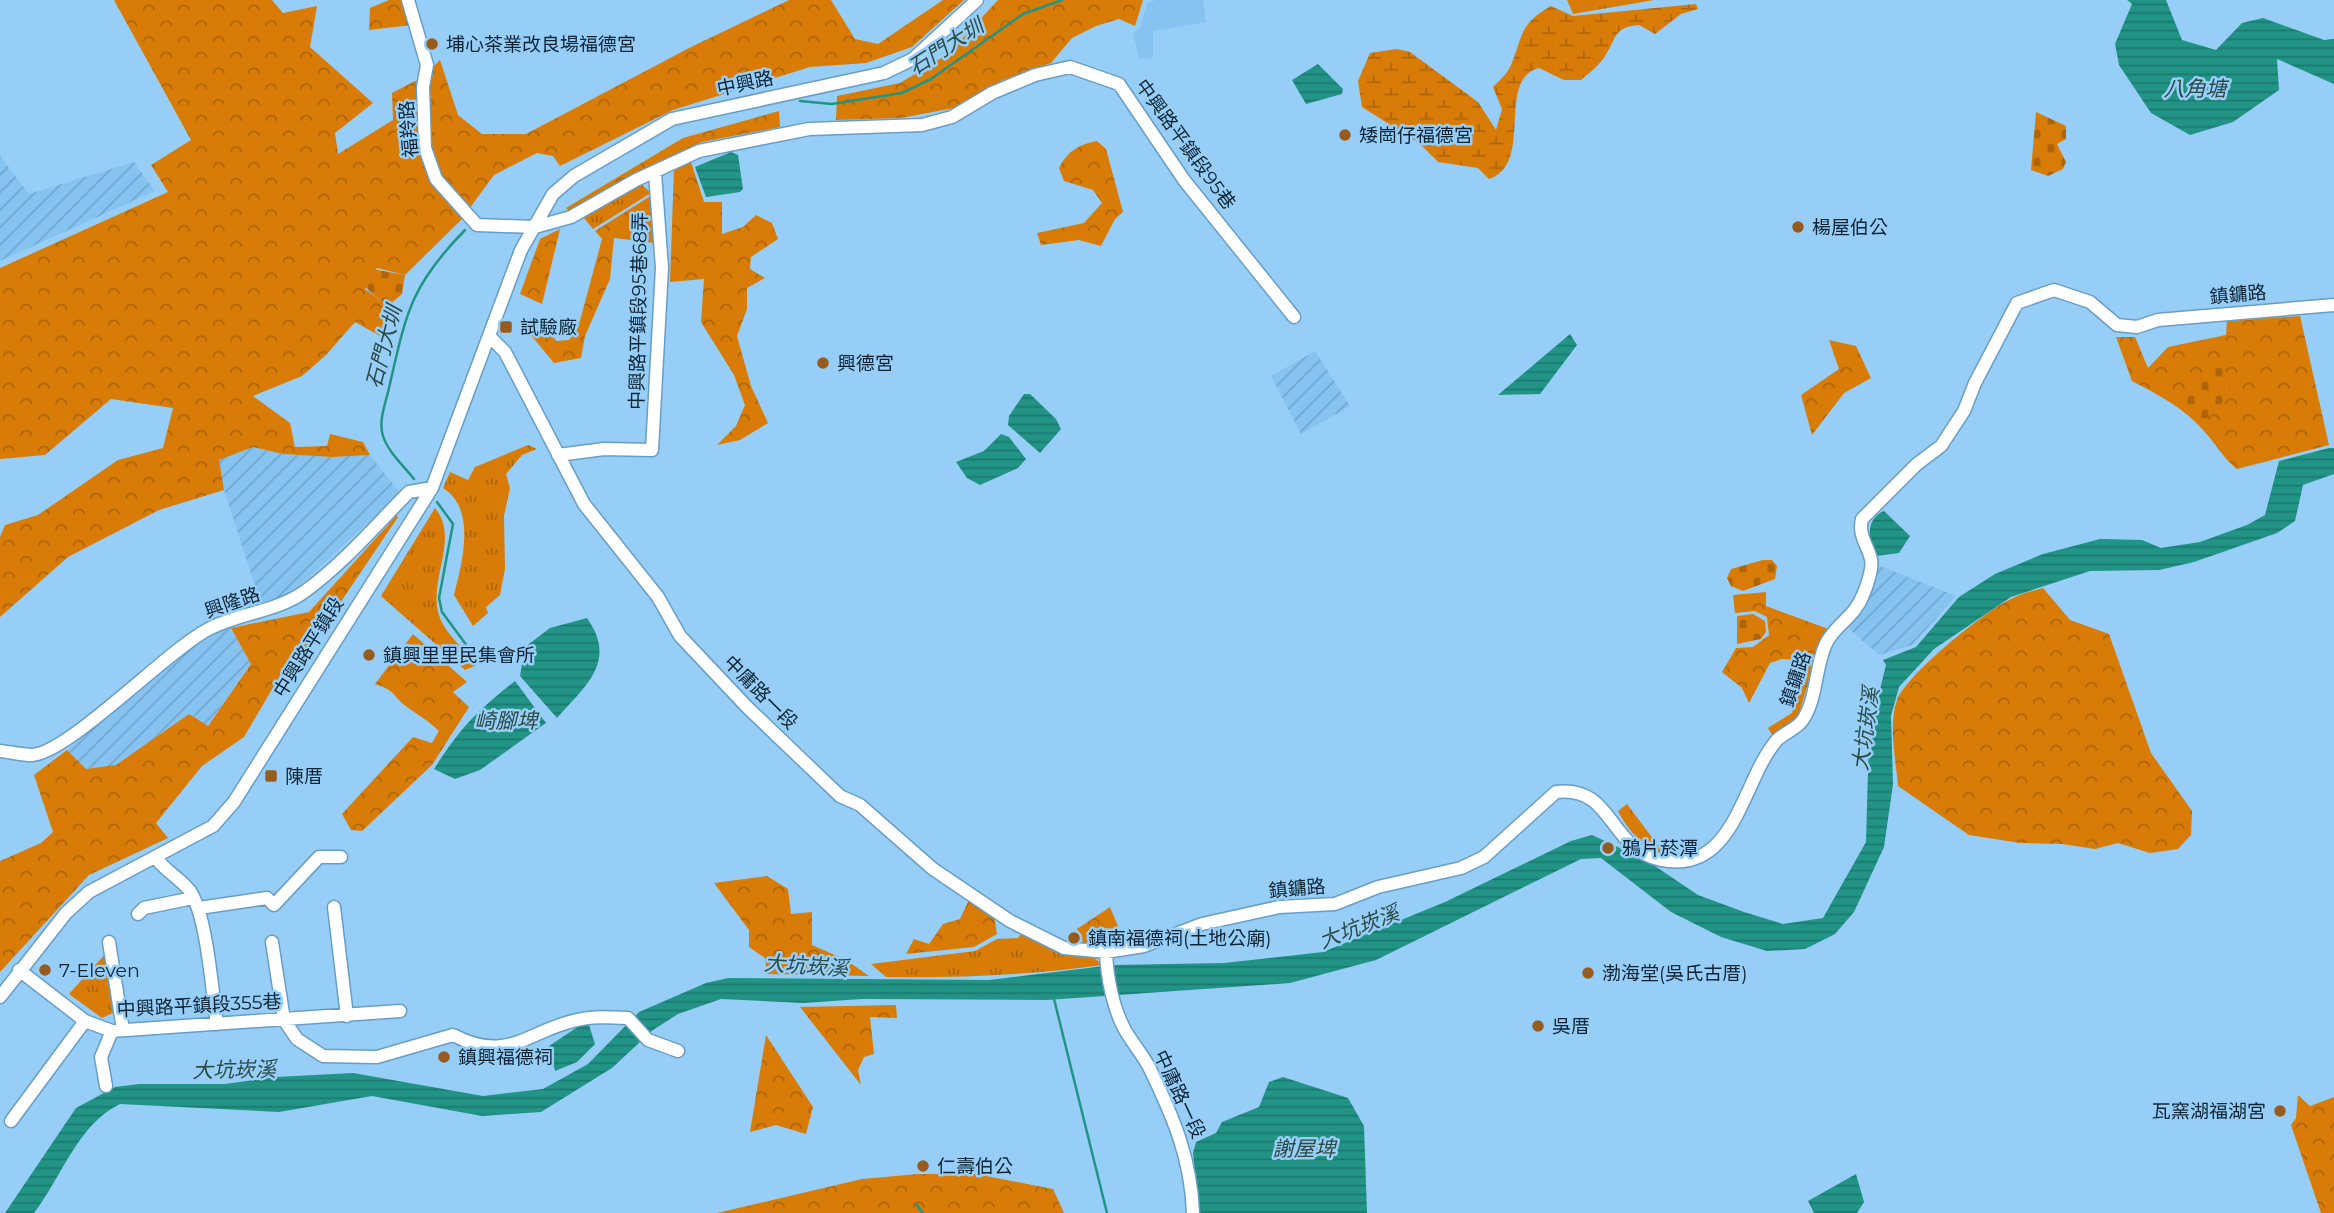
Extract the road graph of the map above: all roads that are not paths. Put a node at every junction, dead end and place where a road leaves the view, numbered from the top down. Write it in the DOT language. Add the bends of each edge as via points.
graph roads {
  1 [pos="408,0"];
  2 [pos="977,0"];
  3 [pos="655,173"];
  4 [pos="535,227"];
  5 [pos="2334,305"];
  6 [pos="1294,317"];
  7 [pos="489,336"];
  8 [pos="558,455"];
  9 [pos="432,488"];
  10 [pos="0,751"];
  11 [pos="155,857"];
  12 [pos="341,857"];
  13 [pos="196,903"];
  14 [pos="334,907"];
  15 [pos="138,914"];
  16 [pos="109,942"];
  17 [pos="272,942"];
  18 [pos="1106,957"];
  19 [pos="19,970"];
  20 [pos="0,997"];
  21 [pos="400,1011"];
  22 [pos="347,1016"];
  23 [pos="284,1020"];
  24 [pos="85,1021"];
  25 [pos="217,1024"];
  26 [pos="117,1031"];
  27 [pos="678,1051"];
  28 [pos="106,1086"];
  29 [pos="11,1121"];
  30 [pos="1193,1213"];
  1 -- 4 [label="street, 福羚路" via="427,65 425,148 436,179 477,225"];
  2 -- 4 [label="street, 中興路" via="913,59 884,73 672,119 575,176 553,194"];
  3 -- 4 [label="street, 中興路平鎮段95巷" via="571,217"];
  3 -- 6 [label="street, 中興路平鎮段95巷" via="699,151 810,129 922,125 952,117 1035,75 1070,67 1119,84 1184,180"];
  3 -- 8 [label="street, 中興路平鎮段95巷68弄" via="662,268 652,450 604,449"];
  4 -- 7 [label="street, 中興路平鎮段" via="521,250"];
  5 -- 18 [label="street, 鎮鏞路" via="2158,320 2137,327 2117,325 2090,302 2054,290 2017,303 1964,411 1941,446 1862,519 1859,529 1872,562 1863,595 1850,618 1827,641 1802,720 1776,741 1733,827 1707,850 1687,860 1660,860 1616,832 1598,801 1570,790 1556,792 1484,857 1461,868 1378,887 1335,904 1266,910 1202,923"];
  7 -- 8 [label="street, 中庸路一段" via="505,352"];
  7 -- 9 [label="street, 中興路平鎮段"];
  8 -- 18 [label="street, 中庸路一段" via="584,504 658,597 680,636 820,778 840,796 860,805 933,869 1010,921 1064,948"];
  9 -- 10 [label="street, 興隆路" via="409,492 303,592 277,607 229,620 176,650 65,742 34,755"];
  9 -- 11 [label="street, 中興路平鎮段" via="234,802 212,826"];
  11 -- 13 [label="street"];
  11 -- 19 [label="street, 中興路平鎮段" via="89,892"];
  12 -- 13 [label="street" via="319,857 274,905 267,898"];
  13 -- 15 [label="street" via="144,908"];
  13 -- 25 [label="street"];
  14 -- 22 [label="street"];
  16 -- 26 [label="street"];
  17 -- 23 [label="street"];
  18 -- 30 [label="street, 中庸路一段" via="1112,996 1124,1027 1150,1068 1184,1145"];
  19 -- 20 [label="street, 中興路平鎮段"];
  19 -- 24 [label="street, 中興路平鎮段355巷"];
  21 -- 22 [label="street, 中興路平鎮段355巷"];
  22 -- 23 [label="street, 中興路平鎮段355巷"];
  23 -- 25 [label="street, 中興路平鎮段355巷"];
  23 -- 27 [label="street" via="298,1039 323,1056 377,1057 453,1035 475,1046 522,1042 586,1018 628,1018 647,1039"];
  24 -- 26 [label="street, 中興路平鎮段355巷"];
  24 -- 29 [label="street"];
  25 -- 26 [label="street, 中興路平鎮段355巷"];
  26 -- 28 [label="street" via="101,1057"];
}
